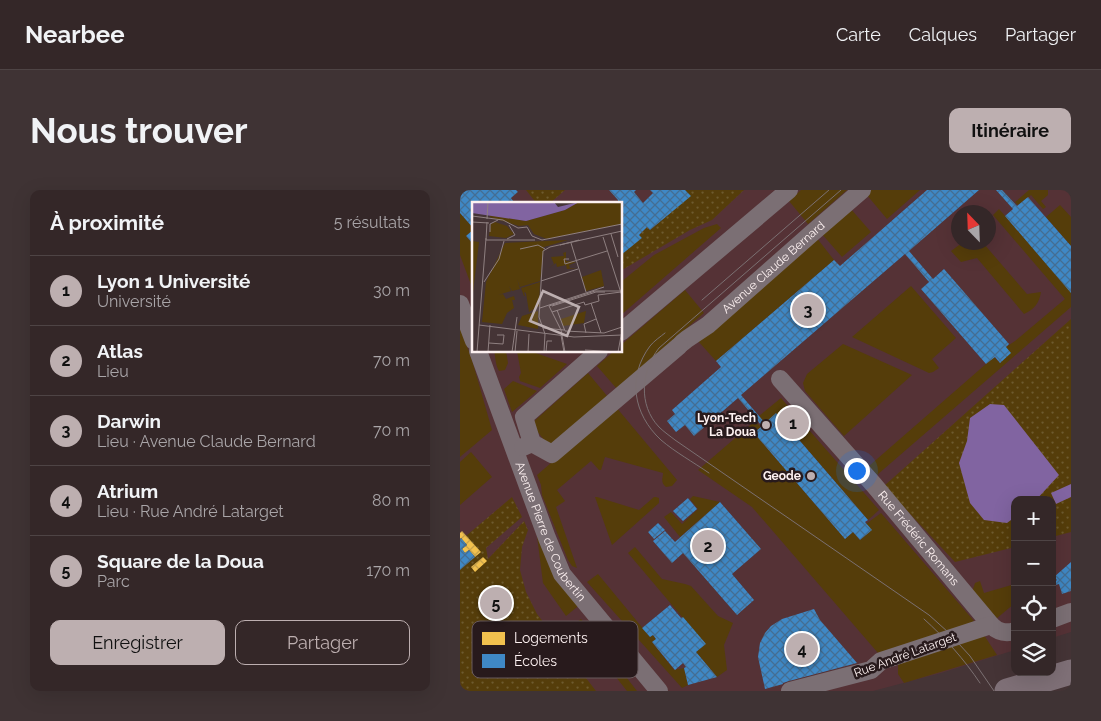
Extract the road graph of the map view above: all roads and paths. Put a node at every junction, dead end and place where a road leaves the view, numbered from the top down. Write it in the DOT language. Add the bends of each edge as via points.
graph roads {
  1 [pos="790,190"];
  2 [pos="862,190"];
  3 [pos="460,304"];
  4 [pos="622,331"];
  5 [pos="472,336"];
  6 [pos="478,352"];
  7 [pos="598,352"];
  8 [pos="780,379"];
  9 [pos="532,443"];
  10 [pos="514,450"];
  11 [pos="1071,612"];
  12 [pos="1056,618"];
  13 [pos="601,621"];
  14 [pos="1001,629"];
  15 [pos="638,666"];
  16 [pos="1071,672"];
  17 [pos="659,691"];
  18 [pos="790,691"];
  19 [pos="1009,691"];
  1 -- 4 [label="street"];
  2 -- 9 [label="street, Avenue Claude Bernard" via="708,325 687,339 552,454"];
  3 -- 5 [label="street"];
  6 -- 10 [label="street, Avenue Pierre de Coubertin"];
  7 -- 9 [label="street" via="524,417"];
  8 -- 14 [label="street, Rue Frédéric Romans"];
  9 -- 10 [label="street"];
  10 -- 13 [label="street, Avenue Pierre de Coubertin" via="562,574"];
  11 -- 12 [label="street"];
  14 -- 18 [label="street, Rue André Latarget" via="881,661 871,670"];
  15 -- 17 [label="street, Avenue Pierre de Coubertin"];
  16 -- 19 [label="street"];
}
